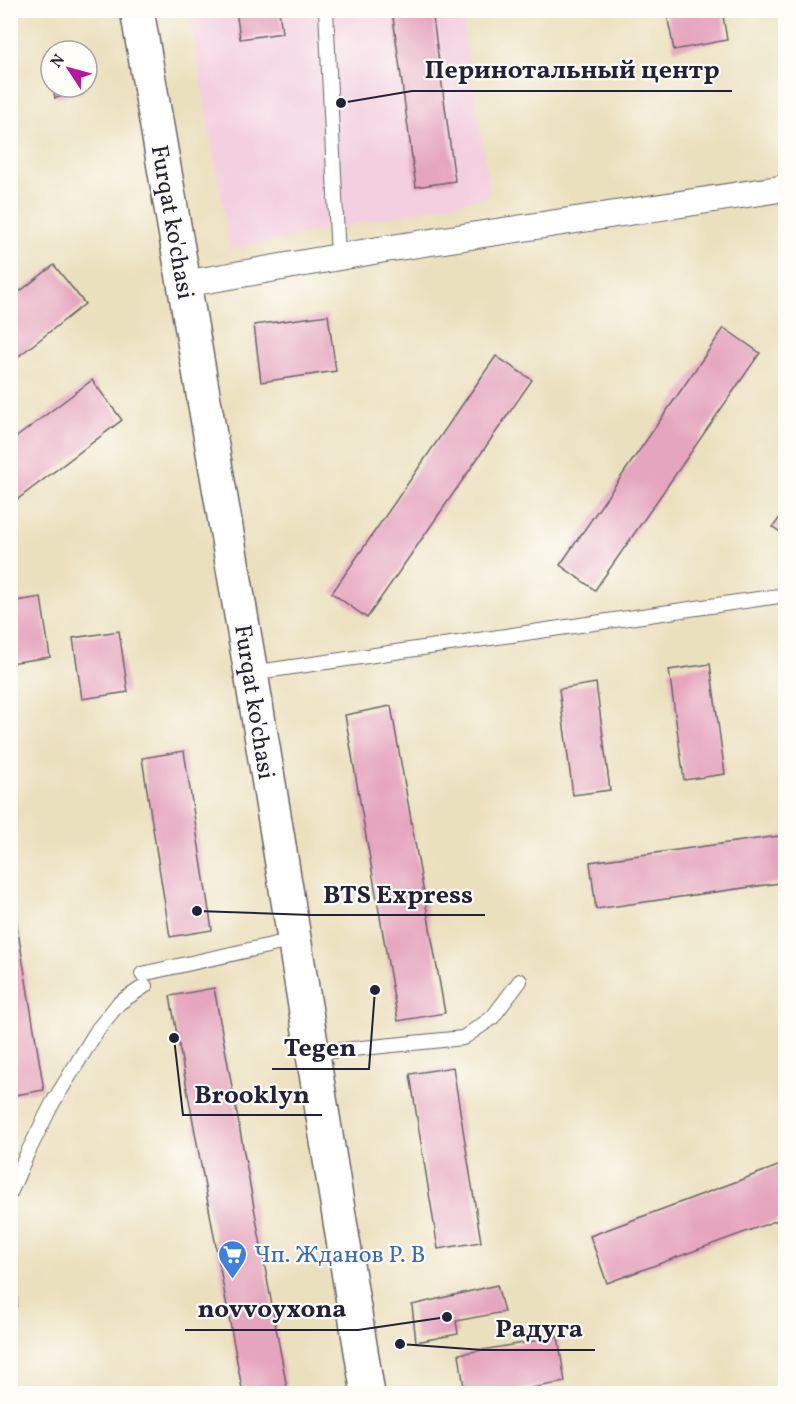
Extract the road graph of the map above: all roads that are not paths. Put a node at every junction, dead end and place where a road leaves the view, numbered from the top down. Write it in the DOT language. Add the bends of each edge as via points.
graph roads {
  1 [pos="137,10"];
  2 [pos="326,10"];
  3 [pos="786,188"];
  4 [pos="338,257"];
  5 [pos="184,284"];
  6 [pos="786,596"];
  7 [pos="251,673"];
  8 [pos="294,940"];
  9 [pos="520,981"];
  10 [pos="312,1053"];
  11 [pos="10,1193"];
  12 [pos="10,1280"];
  13 [pos="10,1303"];
  14 [pos="368,1394"];
  1 -- 5 [label="main road, Furqat ko'chasi"];
  2 -- 4 [label="lane"];
  3 -- 4 [label="street"];
  4 -- 5 [label="street"];
  5 -- 7 [label="main road, Furqat ko'chasi"];
  6 -- 7 [label="lane"];
  7 -- 8 [label="main road, Furqat ko'chasi"];
  8 -- 10 [label="main road, Furqat ko'chasi"];
  8 -- 11 [label="lane" via="144,980 98,1029 52,1104"];
  9 -- 10 [label="lane" via="492,1018 463,1038"];
  10 -- 14 [label="main road, Furqat ko'chasi"];
  12 -- 13 [label="lane"];
}
